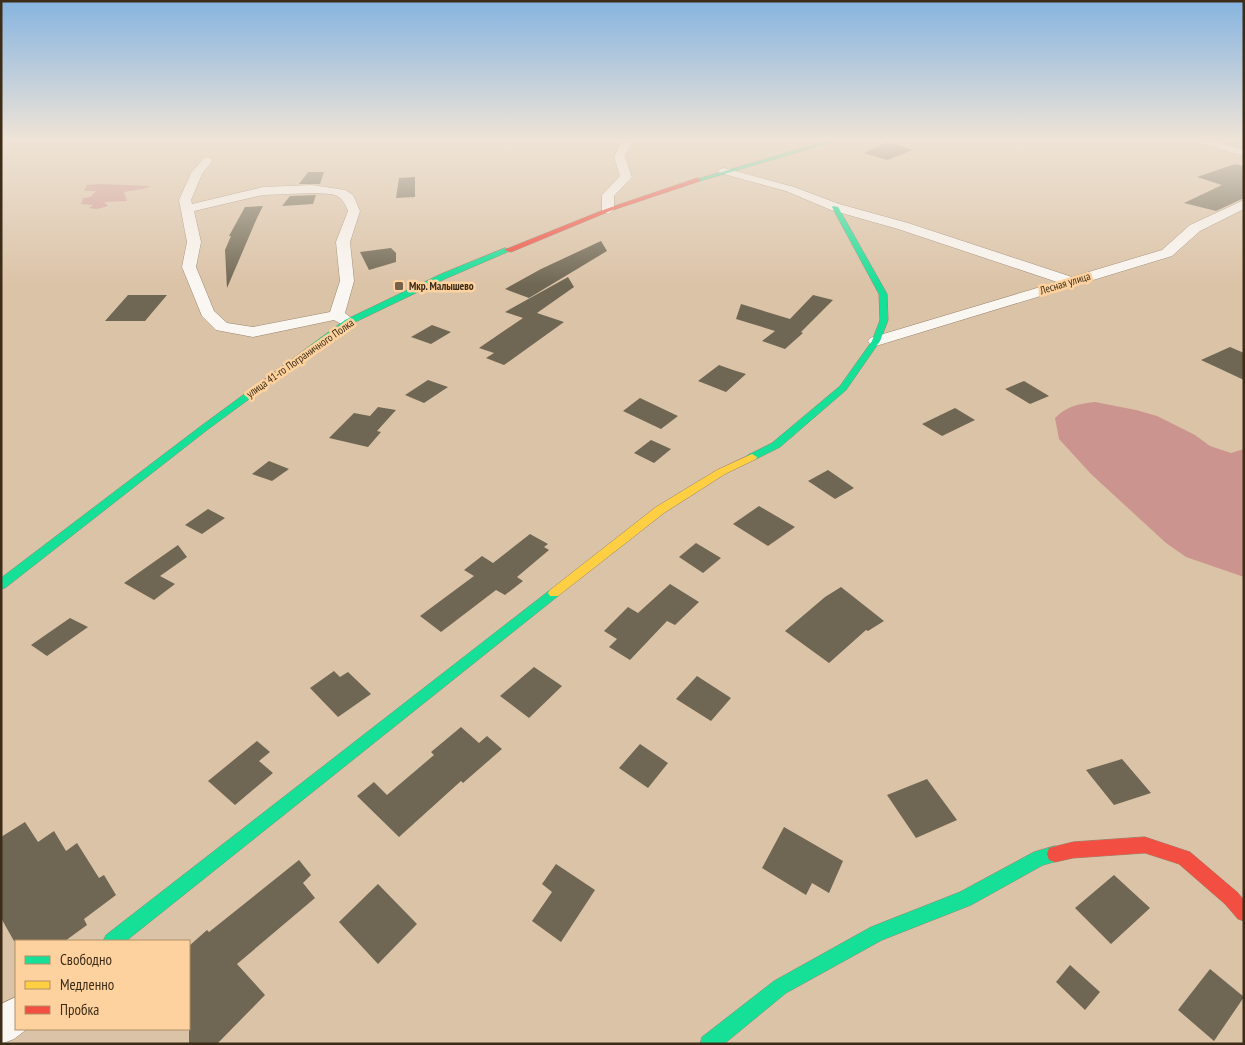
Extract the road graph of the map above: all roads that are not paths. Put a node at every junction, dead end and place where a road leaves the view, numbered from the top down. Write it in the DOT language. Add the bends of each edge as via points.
graph roads {
  1 [pos="190,188"];
  2 [pos="615,188"];
  3 [pos="676,188"];
  4 [pos="785,188"];
  5 [pos="1244,204"];
  6 [pos="835,207"];
  7 [pos="187,209"];
  8 [pos="608,210"];
  9 [pos="1070,281"];
  10 [pos="342,319"];
  11 [pos="876,341"];
  12 [pos="1,585"];
  13 [pos="1244,913"];
  14 [pos="113,940"];
  15 [pos="15,1017"];
  16 [pos="1,1026"];
  17 [pos="709,1044"];
  1 -- 7 [label="street" via="185,200"];
  2 -- 8 [label="street" via="608,195"];
  3 -- 8 [label="street, улица 41-го Пограничного Полка"];
  4 -- 6 [label="street"];
  5 -- 9 [label="street, Лесная улица" via="1195,228 1166,253"];
  6 -- 9 [label="street"];
  6 -- 11 [label="street" via="883,294 884,320"];
  7 -- 10 [label="street" via="194,242 189,267 207,313 222,327 253,332"];
  7 -- 10 [label="street" via="263,192 312,189 341,192 349,198 354,211 343,242 347,281"];
  8 -- 10 [label="street, улица 41-го Пограничного Полка"];
  9 -- 11 [label="street, Лесная улица"];
  10 -- 12 [label="street, улица 41-го Пограничного Полка"];
  11 -- 14 [label="street" via="844,388 776,445 721,472 660,510"];
  13 -- 17 [label="street" via="1184,858 1145,845 1073,850 1040,858 965,899 877,933 788,982"];
  15 -- 16 [label="street"];
}
